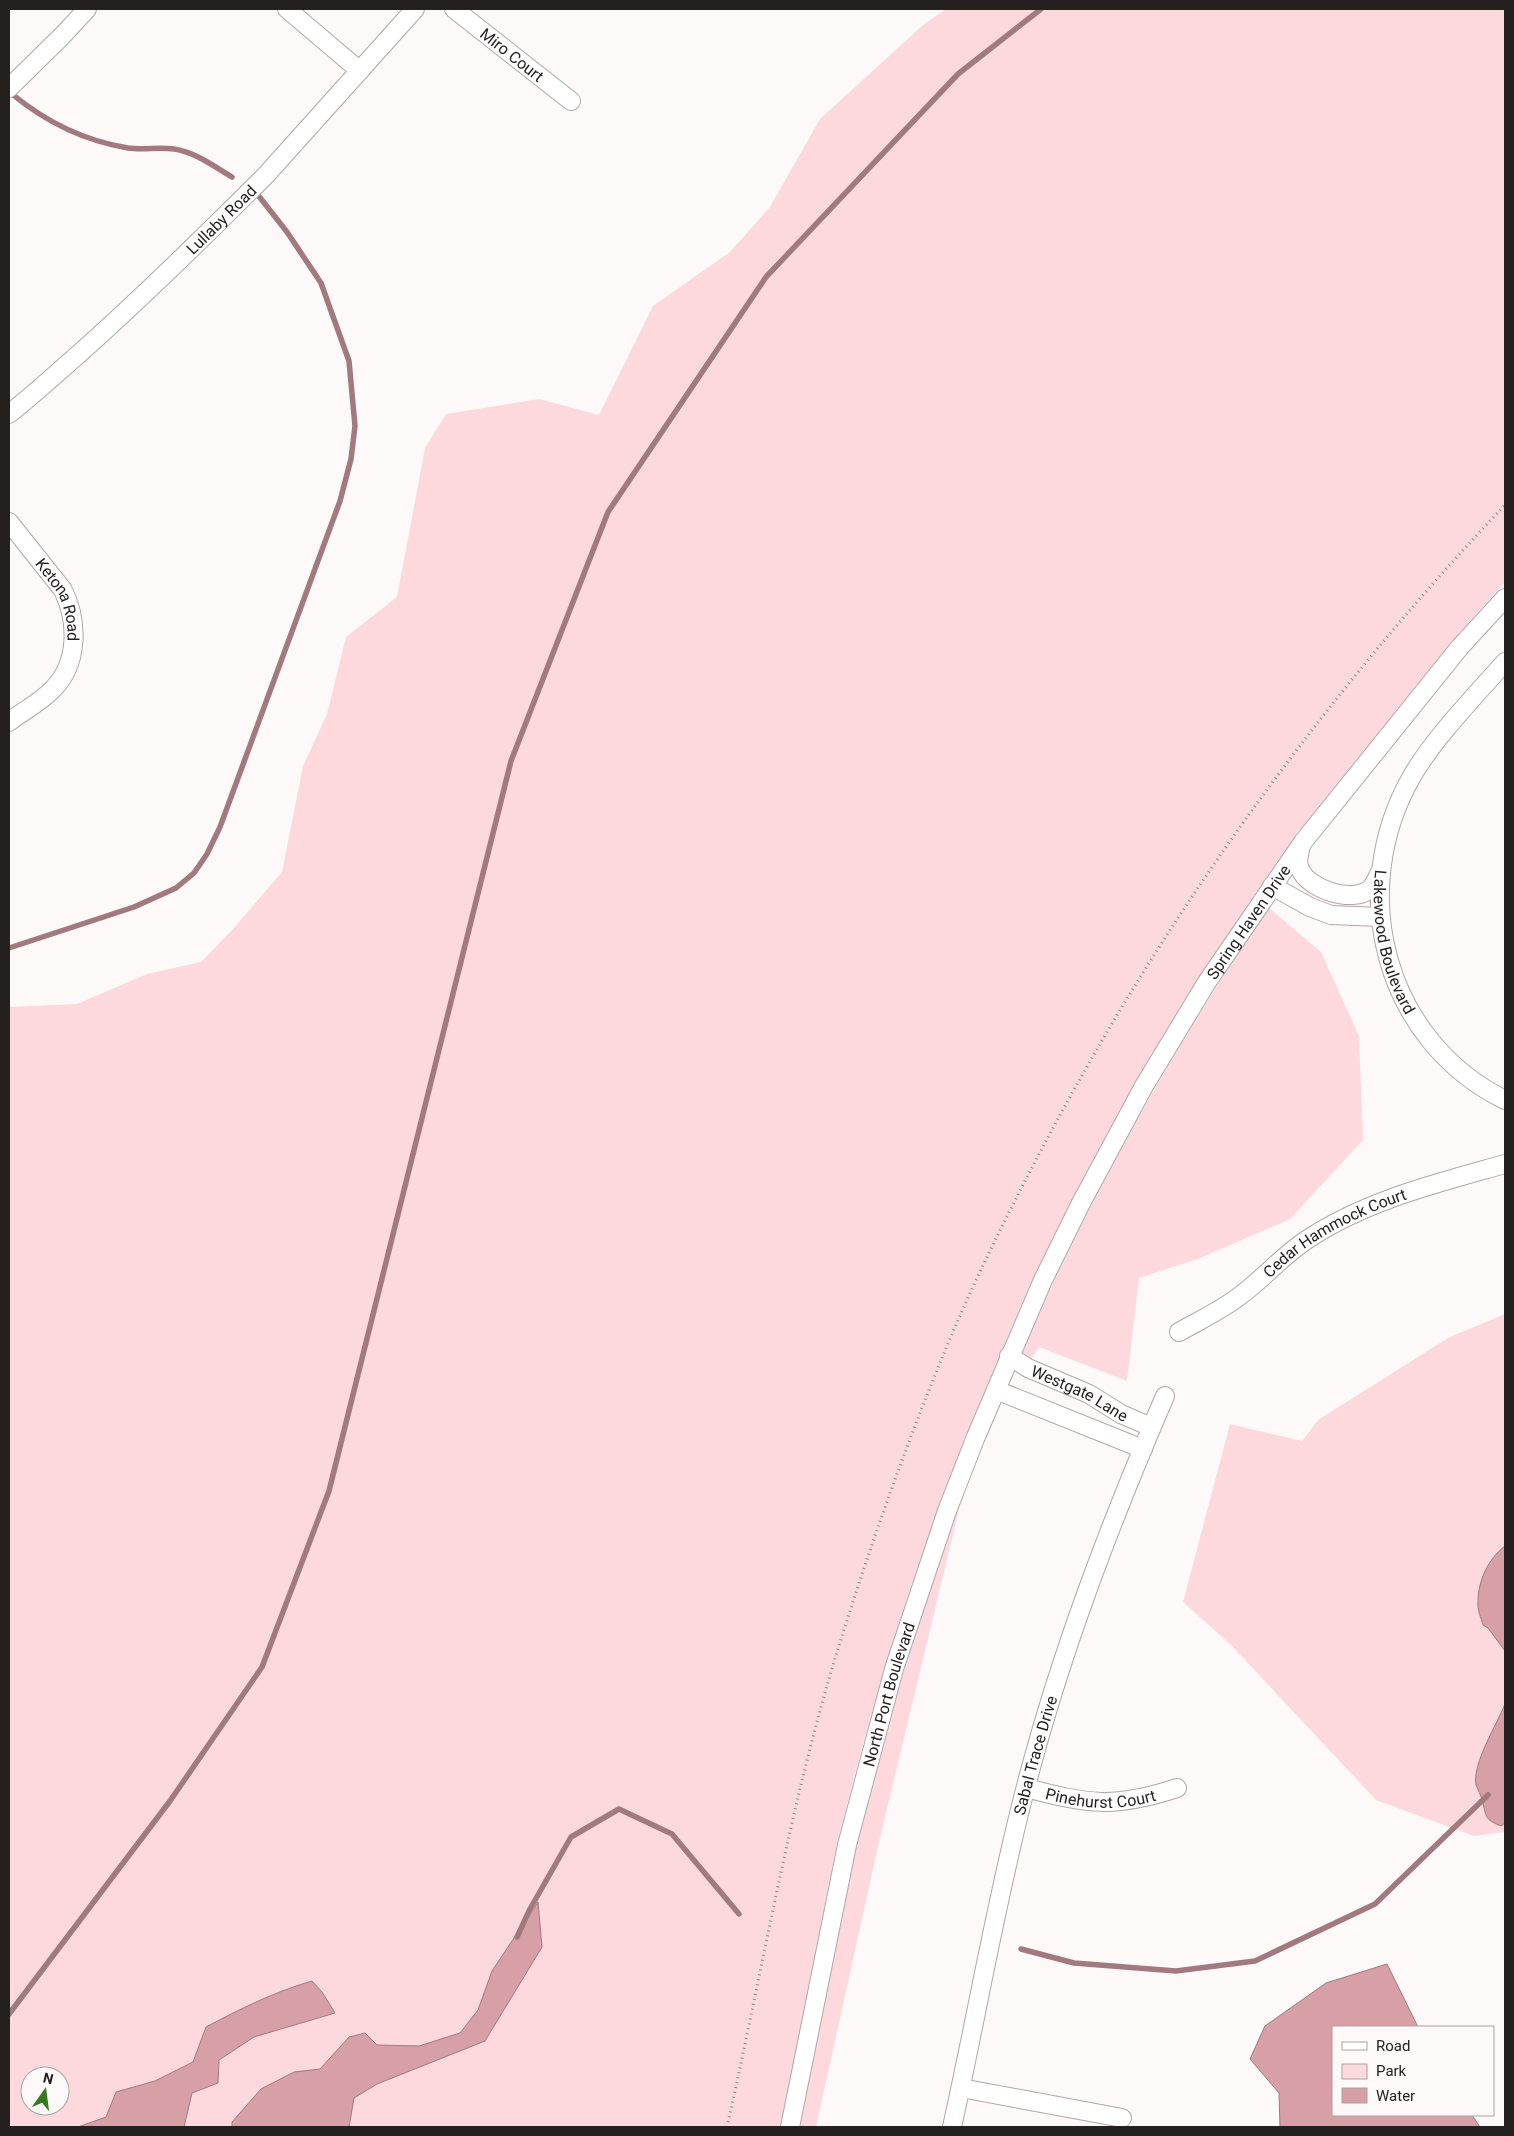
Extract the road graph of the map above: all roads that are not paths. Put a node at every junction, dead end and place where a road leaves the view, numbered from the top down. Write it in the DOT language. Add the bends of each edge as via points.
graph roads {
  1 [pos="87,9"];
  2 [pos="287,9"];
  3 [pos="415,9"];
  4 [pos="454,9"];
  5 [pos="360,71"];
  6 [pos="9,88"];
  7 [pos="571,100"];
  8 [pos="9,414"];
  9 [pos="9,522"];
  10 [pos="1505,598"];
  11 [pos="1505,662"];
  12 [pos="9,722"];
  13 [pos="1303,842"];
  14 [pos="1380,872"];
  15 [pos="1272,886"];
  16 [pos="1380,917"];
  17 [pos="1505,1100"];
  18 [pos="1501,1164"];
  19 [pos="1043,1280"];
  20 [pos="1179,1332"];
  21 [pos="1009,1356"];
  22 [pos="996,1390"];
  23 [pos="1165,1396"];
  24 [pos="1099,1400"];
  25 [pos="1089,1427"];
  26 [pos="1151,1428"];
  27 [pos="1143,1449"];
  28 [pos="1026,1788"];
  29 [pos="1177,1788"];
  30 [pos="960,2088"];
  31 [pos="1122,2118"];
  32 [pos="790,2127"];
  33 [pos="952,2127"];
  1 -- 6 [label="street"];
  2 -- 5 [label="street"];
  3 -- 5 [label="street, Lullaby Road"];
  4 -- 7 [label="street, Miro Court"];
  5 -- 8 [label="street, Lullaby Road" via="266,175 170,271"];
  9 -- 12 [label="street, Ketona Road" via="63,590 73,621 74,637 65,671 53,689"];
  10 -- 13 [label="street, Spring Haven Drive" via="1460,648"];
  11 -- 14 [label="street, Lakewood Boulevard" via="1412,776 1386,837"];
  13 -- 14 [label="street" via="1298,857 1299,867 1313,884 1329,892 1359,894 1369,890"];
  13 -- 15 [label="street, Spring Haven Drive"];
  14 -- 16 [label="street, Lakewood Boulevard"];
  15 -- 16 [label="street" via="1331,915"];
  15 -- 19 [label="street, Spring Haven Drive" via="1207,982 1144,1086"];
  16 -- 17 [label="street, Lakewood Boulevard" via="1393,974 1414,1016 1446,1058 1467,1078"];
  18 -- 20 [label="street, Cedar Hammock Court" via="1375,1204 1332,1224 1288,1253 1243,1294"];
  19 -- 21 [label="street, North Port Boulevard"];
  21 -- 22 [label="street, North Port Boulevard"];
  21 -- 24 [label="street, Westgate Lane"];
  22 -- 25 [label="street, Westgate Lane"];
  22 -- 32 [label="street, North Port Boulevard" via="924,1576 868,1758 846,1845"];
  23 -- 26 [label="street, Sabal Trace Drive"];
  24 -- 25 [label="street"];
  24 -- 26 [label="street, Westgate Lane"];
  25 -- 27 [label="street, Westgate Lane"];
  26 -- 27 [label="street, Sabal Trace Drive"];
  27 -- 28 [label="street, Sabal Trace Drive" via="1090,1583 1045,1716"];
  28 -- 29 [label="street, Pinehurst Court" via="1095,1803 1142,1799"];
  28 -- 30 [label="street, Sabal Trace Drive" via="1001,1885"];
  30 -- 31 [label="street"];
  30 -- 33 [label="street, Sabal Trace Drive"];
}
